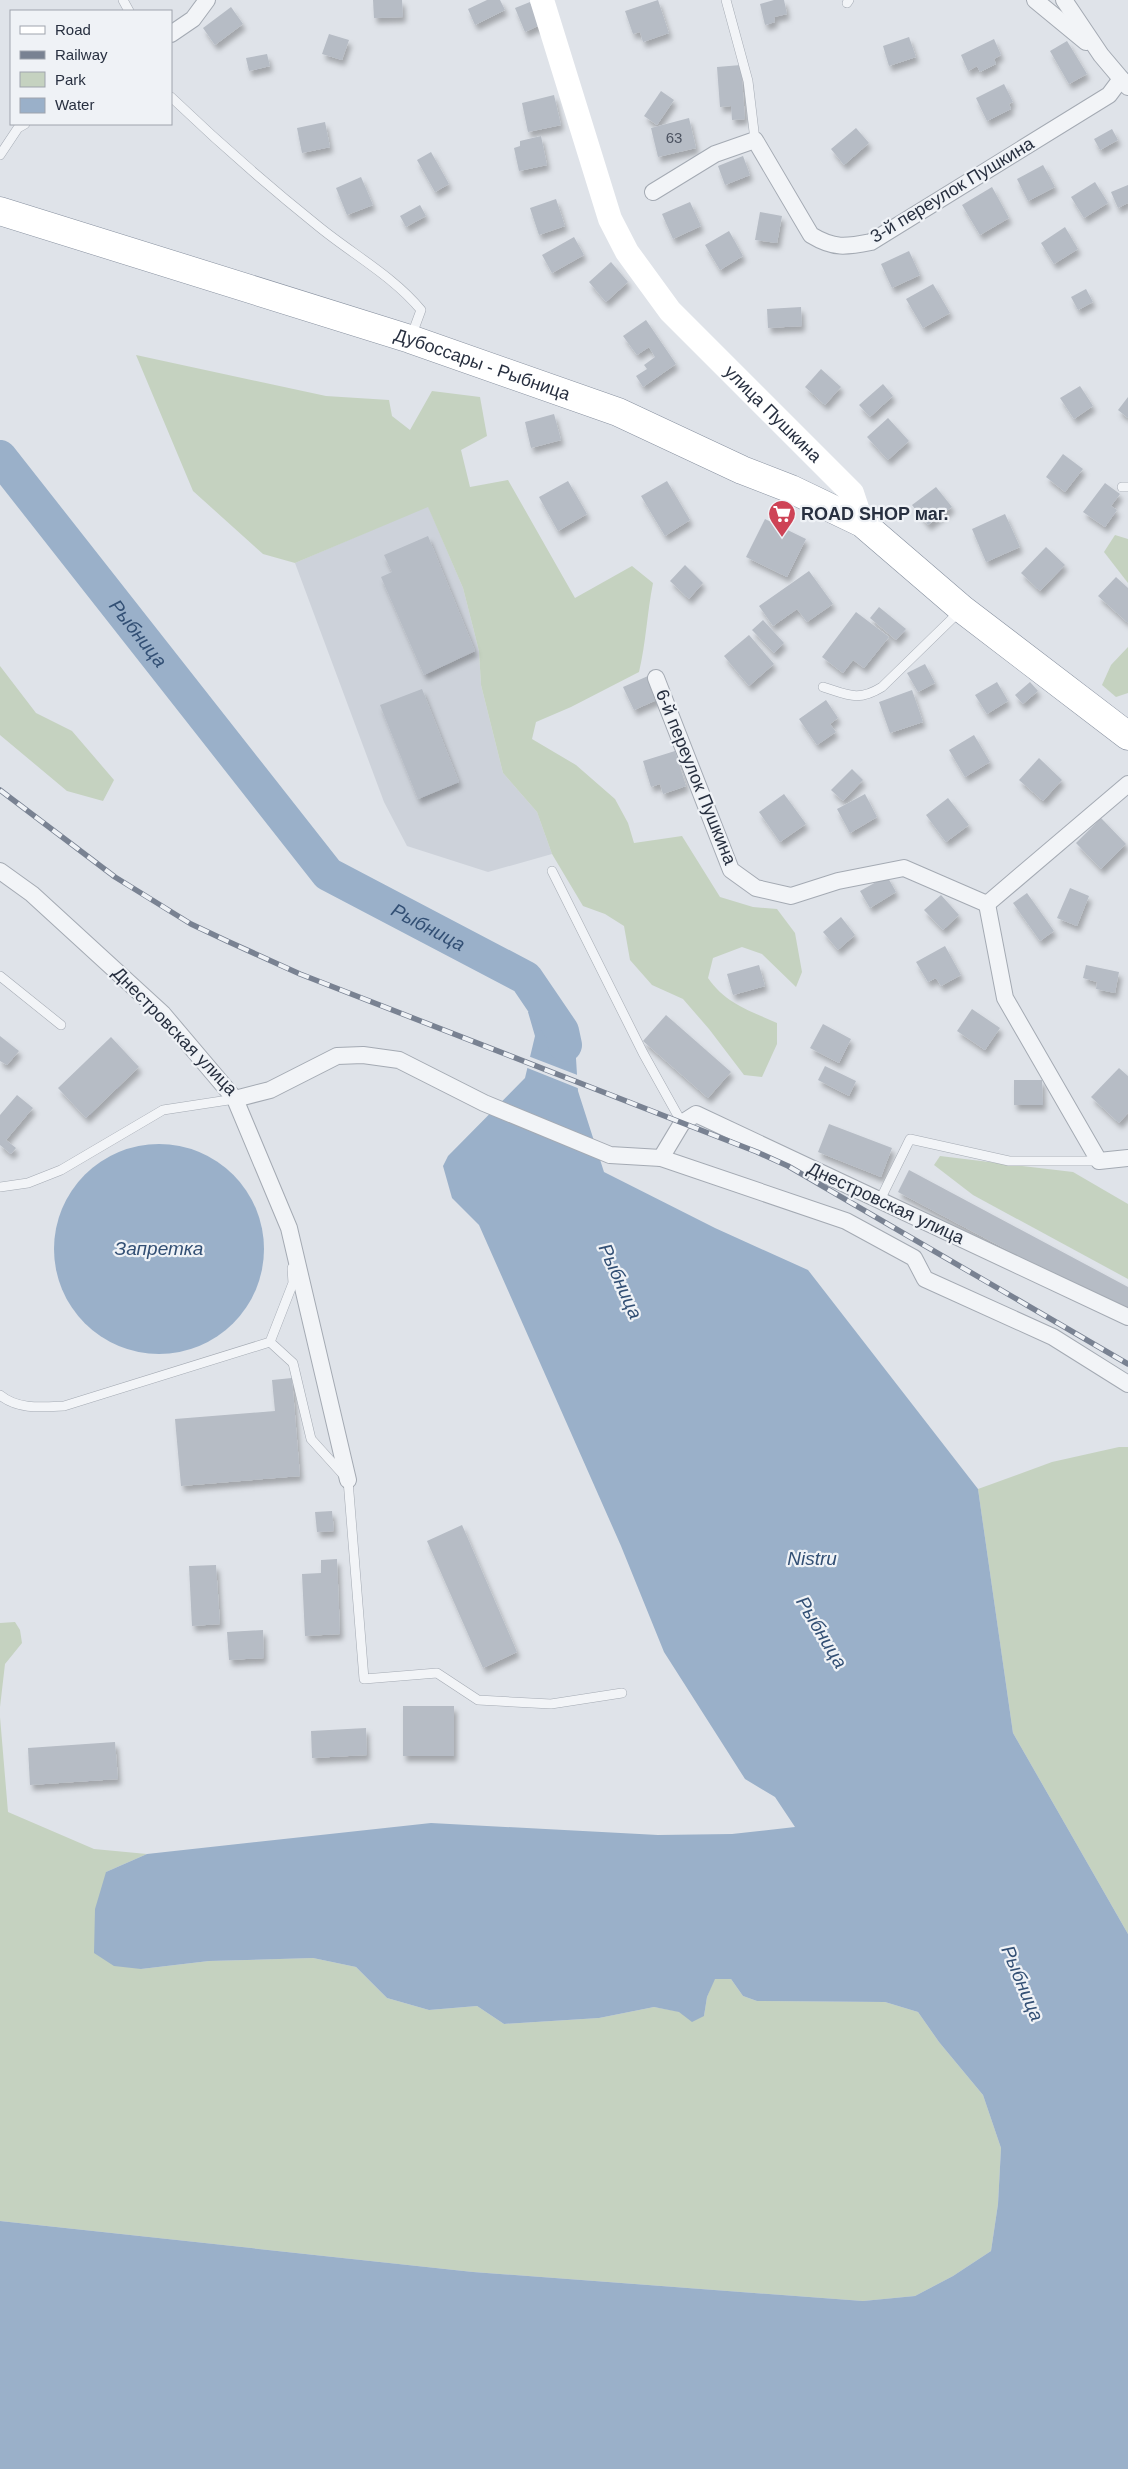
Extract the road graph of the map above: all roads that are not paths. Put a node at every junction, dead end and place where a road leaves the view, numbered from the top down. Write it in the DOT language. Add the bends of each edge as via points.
graph roads {
  1 [pos="207,0"];
  2 [pos="542,0"];
  3 [pos="726,0"];
  4 [pos="1035,0"];
  5 [pos="1064,0"];
  6 [pos="172,33"];
  7 [pos="1101,55"];
  8 [pos="1124,83"];
  9 [pos="172,98"];
  10 [pos="23,125"];
  11 [pos="755,140"];
  12 [pos="0,155"];
  13 [pos="653,192"];
  14 [pos="0,212"];
  15 [pos="410,340"];
  16 [pos="862,523"];
  17 [pos="962,609"];
  18 [pos="656,678"];
  19 [pos="823,687"];
  20 [pos="1128,736"];
  21 [pos="1128,784"];
  22 [pos="0,871"];
  23 [pos="552,872"];
  24 [pos="987,904"];
  25 [pos="0,976"];
  26 [pos="61,1025"];
  27 [pos="235,1099"];
  28 [pos="682,1124"];
  29 [pos="661,1158"];
  30 [pos="1128,1158"];
  31 [pos="1099,1161"];
  32 [pos="0,1187"];
  33 [pos="880,1200"];
  34 [pos="289,1228"];
  35 [pos="1128,1317"];
  36 [pos="270,1342"];
  37 [pos="1128,1384"];
  38 [pos="0,1395"];
  39 [pos="348,1480"];
  40 [pos="622,1694"];
  1 -- 6 [label="street" via="193,19"];
  2 -- 16 [label="street, улица Пушкина" via="605,204 627,252 670,311 852,493"];
  3 -- 11 [label="lane" via="748,81"];
  4 -- 7 [label="street"];
  5 -- 7 [label="street"];
  7 -- 8 [label="street"];
  8 -- 11 [label="street, 3-й переулок Пушкина" via="871,242 845,247 826,244 811,235"];
  9 -- 15 [label="lane" via="218,142 319,227 405,291 421,310"];
  10 -- 12 [label="lane"];
  11 -- 13 [label="street" via="715,154"];
  14 -- 15 [label="highway, Дубоссары - Рыбница"];
  15 -- 16 [label="highway, Дубоссары - Рыбница" via="618,412"];
  16 -- 17 [label="highway"];
  17 -- 19 [label="lane" via="882,687 870,694 854,698"];
  17 -- 20 [label="highway"];
  18 -- 24 [label="street, 6-й переулок Пушкина" via="731,870 756,888 791,896 838,881 904,868"];
  21 -- 24 [label="street"];
  22 -- 27 [label="street, Днестровская улица" via="32,894 163,1014"];
  23 -- 28 [label="lane"];
  24 -- 31 [label="street" via="1005,998"];
  25 -- 26 [label="lane"];
  27 -- 29 [label="street, Днестровская улица" via="270,1090 337,1056 363,1054 399,1060 484,1103 610,1155"];
  27 -- 32 [label="lane" via="163,1110 61,1170 28,1183"];
  27 -- 34 [label="street"];
  28 -- 29 [label="street"];
  28 -- 33 [label="street, Днестровская улица" via="696,1114"];
  29 -- 37 [label="street, Днестровская улица" via="846,1221 914,1258 925,1279 1052,1337"];
  30 -- 31 [label="street"];
  31 -- 33 [label="lane" via="1009,1161 910,1139"];
  33 -- 35 [label="street, Днестровская улица"];
  34 -- 36 [label="lane" via="293,1283"];
  34 -- 39 [label="street"];
  36 -- 38 [label="lane" via="64,1406 31,1407 7,1401"];
  36 -- 39 [label="lane" via="293,1363 311,1438"];
  39 -- 40 [label="lane" via="364,1679 437,1673 478,1700 551,1704"];
}
